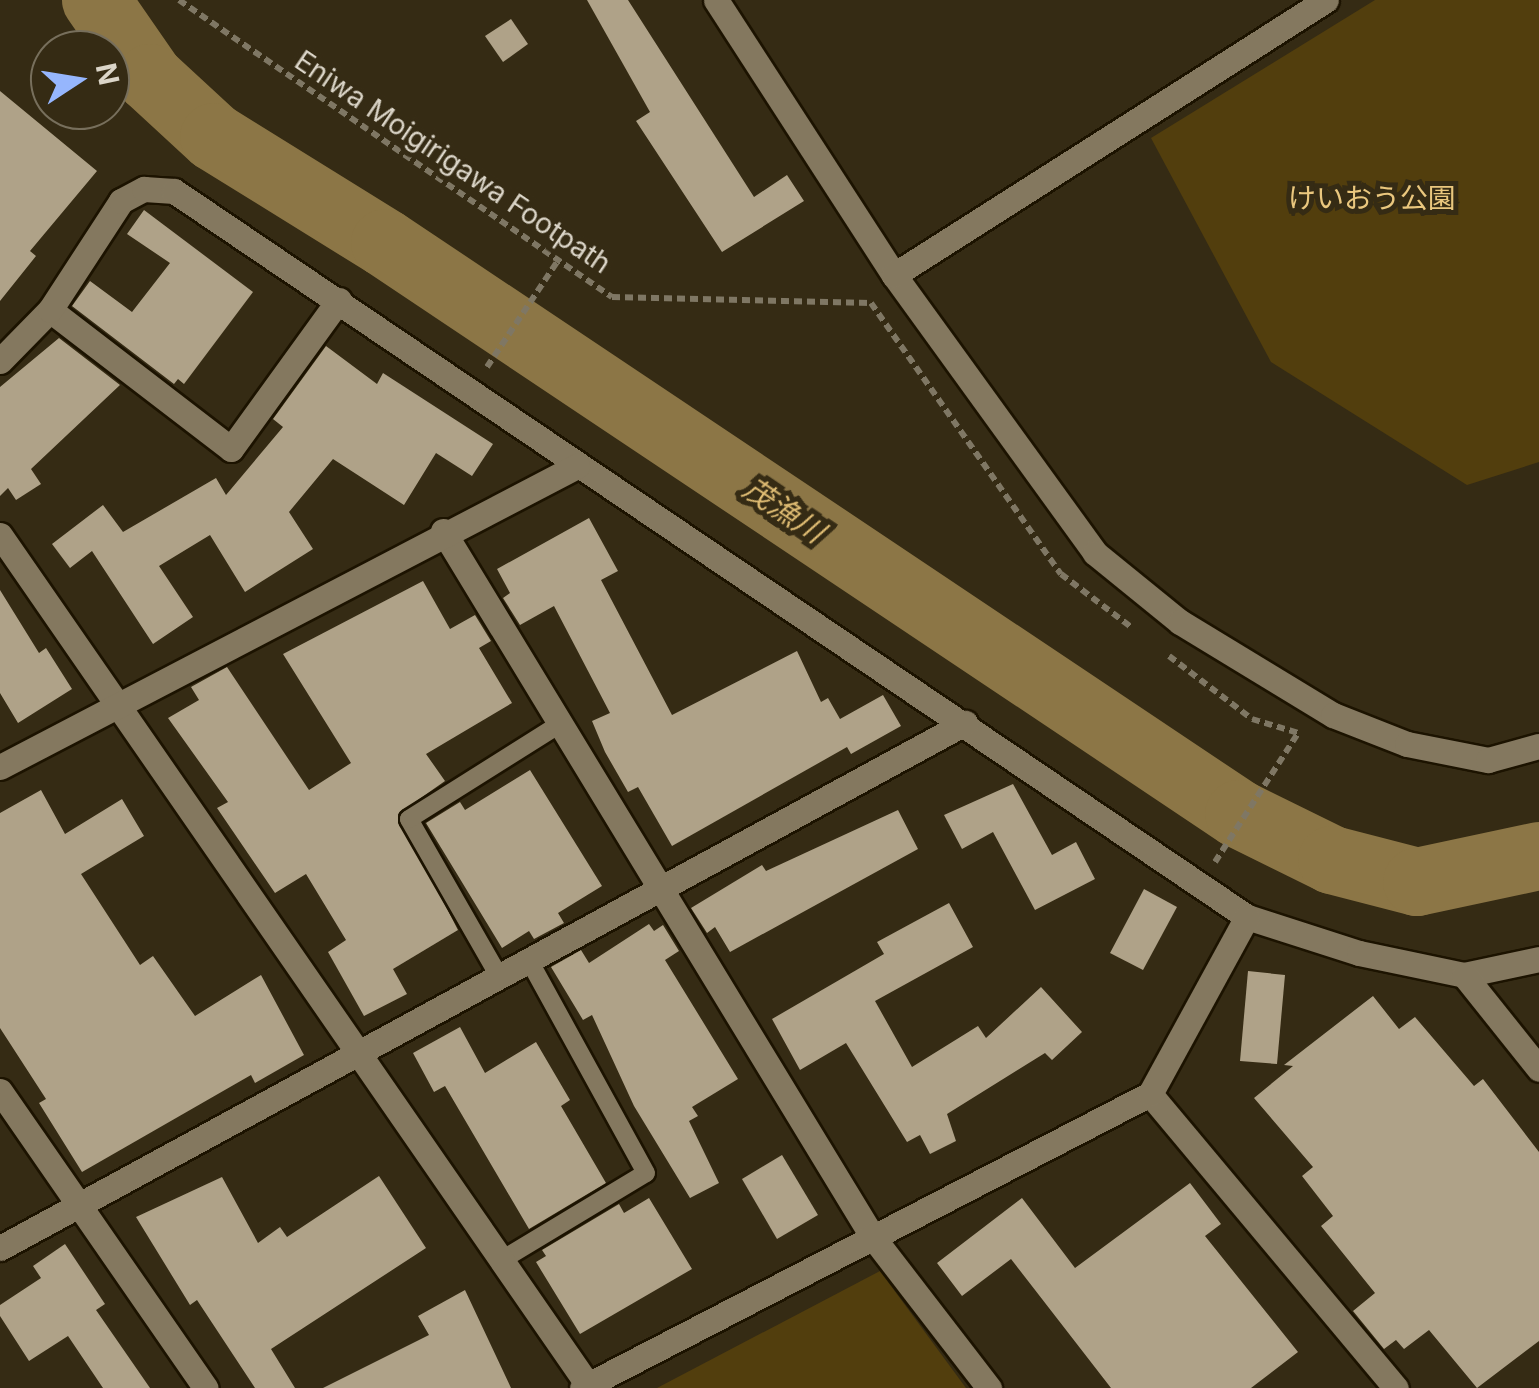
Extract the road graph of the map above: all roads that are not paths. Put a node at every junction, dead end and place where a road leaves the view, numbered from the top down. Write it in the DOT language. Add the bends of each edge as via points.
graph roads {
  1 [pos="716,0"];
  2 [pos="1326,0"];
  3 [pos="894,275"];
  4 [pos="339,300"];
  5 [pos="50,310"];
  6 [pos="0,360"];
  7 [pos="577,466"];
  8 [pos="443,531"];
  9 [pos="0,535"];
  10 [pos="118,703"];
  11 [pos="965,723"];
  12 [pos="560,724"];
  13 [pos="1539,746"];
  14 [pos="0,767"];
  15 [pos="662,891"];
  16 [pos="1246,917"];
  17 [pos="1539,959"];
  18 [pos="530,962"];
  19 [pos="1464,974"];
  20 [pos="500,978"];
  21 [pos="355,1054"];
  22 [pos="1539,1068"];
  23 [pos="0,1091"];
  24 [pos="1150,1094"];
  25 [pos="79,1206"];
  26 [pos="872,1236"];
  27 [pos="0,1248"];
  28 [pos="500,1261"];
  29 [pos="586,1387"];
  30 [pos="206,1388"];
  31 [pos="990,1388"];
  32 [pos="1396,1388"];
  1 -- 3 [label="street"];
  2 -- 3 [label="street"];
  3 -- 13 [label="street" via="1096,553 1180,622 1333,715 1407,744 1488,760"];
  4 -- 5 [label="street" via="174,191 144,190 121,201"];
  4 -- 5 [label="street" via="230,449"];
  4 -- 7 [label="street"];
  5 -- 6 [label="street"];
  7 -- 8 [label="street"];
  7 -- 11 [label="street"];
  8 -- 10 [label="street"];
  8 -- 12 [label="street"];
  9 -- 10 [label="street"];
  10 -- 14 [label="street"];
  10 -- 21 [label="street"];
  11 -- 15 [label="street"];
  11 -- 16 [label="street"];
  12 -- 15 [label="street"];
  12 -- 20 [label="lane" via="409,819"];
  15 -- 18 [label="street"];
  15 -- 26 [label="street"];
  16 -- 19 [label="street" via="1359,953"];
  16 -- 24 [label="street"];
  17 -- 19 [label="street"];
  18 -- 20 [label="street"];
  18 -- 28 [label="lane" via="646,1173"];
  19 -- 22 [label="street"];
  20 -- 21 [label="street"];
  21 -- 25 [label="street"];
  21 -- 28 [label="street"];
  23 -- 25 [label="street"];
  24 -- 26 [label="street"];
  24 -- 32 [label="street"];
  25 -- 27 [label="street"];
  25 -- 30 [label="street"];
  26 -- 29 [label="street"];
  26 -- 31 [label="street"];
  28 -- 29 [label="street"];
}
